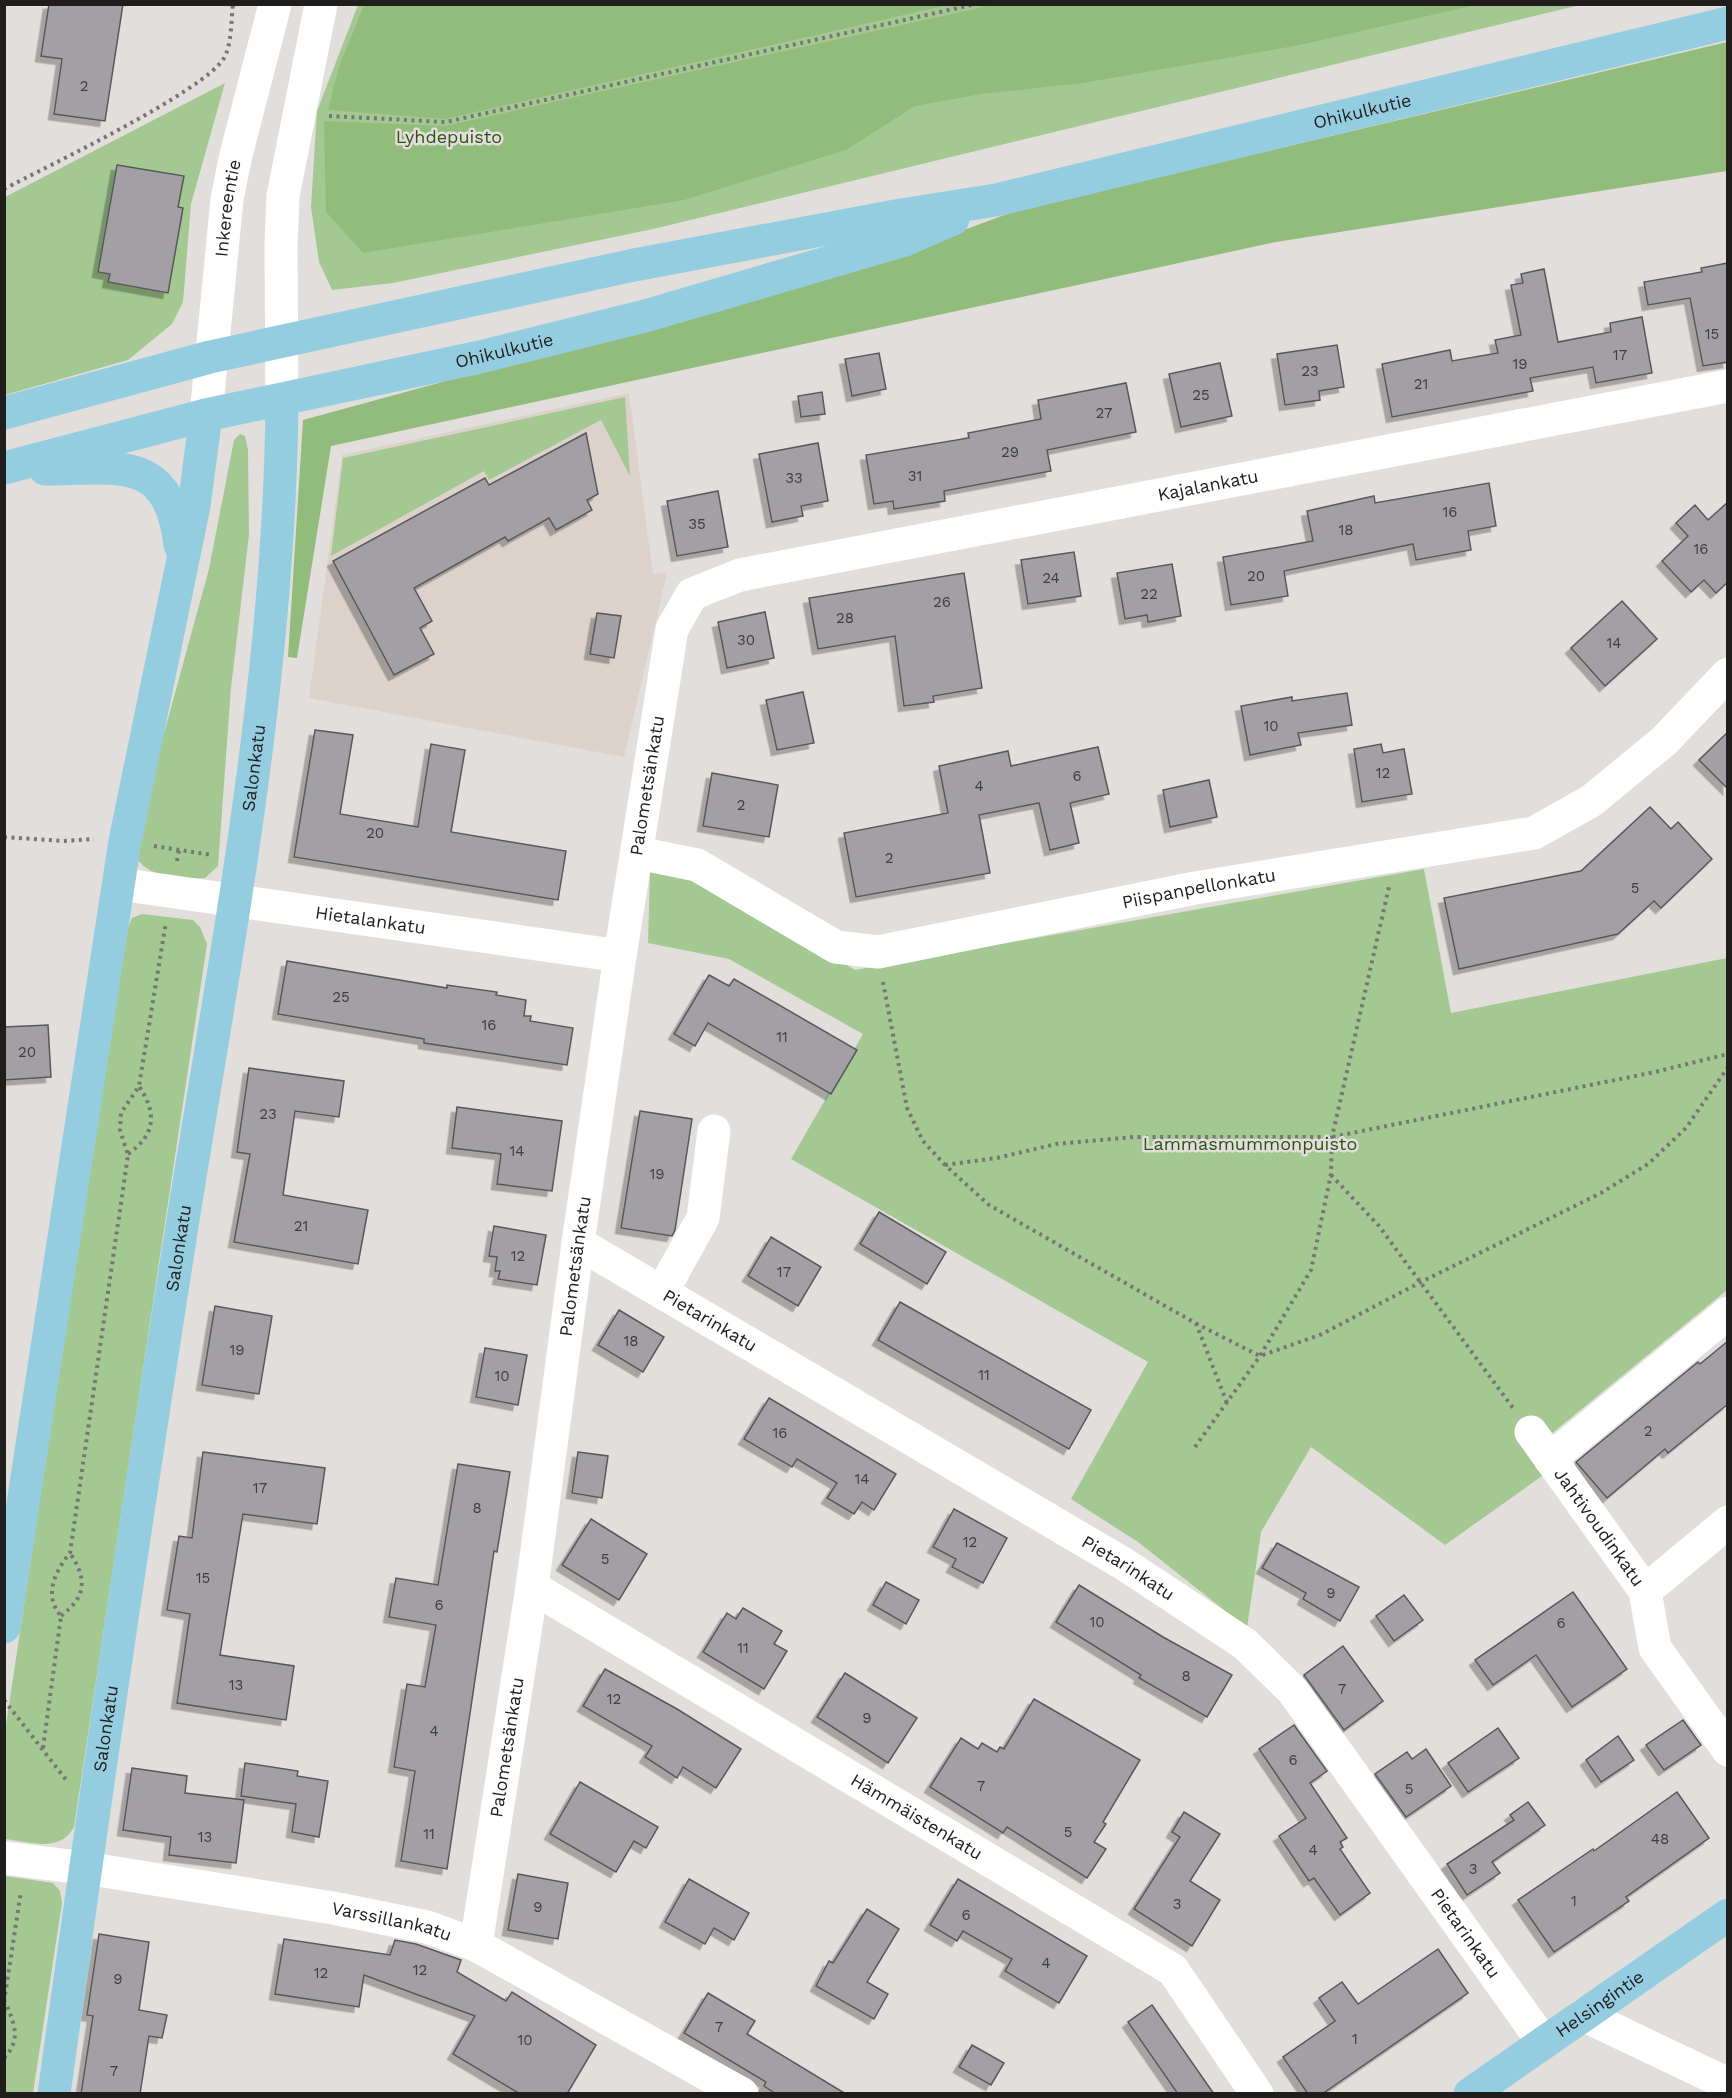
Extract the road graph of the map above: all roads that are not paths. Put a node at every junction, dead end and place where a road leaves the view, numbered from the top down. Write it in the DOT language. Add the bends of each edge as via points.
graph roads {
  1 [pos="275,4"];
  2 [pos="321,4"];
  3 [pos="1728,23"];
  4 [pos="996,200"];
  5 [pos="282,342"];
  6 [pos="210,357"];
  7 [pos="1728,386"];
  8 [pos="282,400"];
  9 [pos="4,413"];
  10 [pos="206,415"];
  11 [pos="4,469"];
  12 [pos="182,566"];
  13 [pos="693,594"];
  14 [pos="1728,674"];
  15 [pos="638,853"];
  16 [pos="119,884"];
  17 [pos="235,901"];
  18 [pos="620,956"];
  19 [pos="714,1131"];
  20 [pos="578,1243"];
  21 [pos="662,1292"];
  22 [pos="1728,1313"];
  23 [pos="1531,1432"];
  24 [pos="1550,1459"];
  25 [pos="1728,1522"];
  26 [pos="532,1587"];
  27 [pos="1646,1591"];
  28 [pos="4,1627"];
  29 [pos="1728,1750"];
  30 [pos="15,1859"];
  31 [pos="85,1868"];
  32 [pos="1728,1915"];
  33 [pos="476,1945"];
  34 [pos="1583,2015"];
  35 [pos="1543,2042"];
  36 [pos="1713,2084"];
  37 [pos="54,2094"];
  38 [pos="742,2094"];
  39 [pos="1257,2094"];
  40 [pos="1470,2094"];
  1 -- 6 [label="street, Inkereentie" via="227,199"];
  2 -- 5 [label="street" via="283,196"];
  3 -- 4 [label="main road, Ohikulkutie"];
  4 -- 5 [label="main road, Ohikulkutie" via="634,265"];
  4 -- 8 [label="main road, Ohikulkutie" via="905,240 730,292 480,357"];
  5 -- 6 [label="main road, Ohikulkutie"];
  5 -- 8 [label="street"];
  6 -- 9 [label="main road, Ohikulkutie"];
  6 -- 10 [label="street, Inkereentie"];
  7 -- 13 [label="street, Kajalankatu" via="741,575"];
  8 -- 10 [label="main road, Ohikulkutie"];
  8 -- 17 [label="main road, Salonkatu" via="276,565"];
  10 -- 11 [label="main road, Ohikulkutie"];
  10 -- 12 [label="main road"];
  11 -- 12 [label="main road" via="115,469 143,474 159,484 170,500 177,520"];
  12 -- 16 [label="main road"];
  13 -- 15 [label="street, Palometsänkatu" via="672,629"];
  14 -- 15 [label="street, Piispanpellonkatu" via="1664,741 1591,801 1534,832 1195,888 878,952 836,947 697,865"];
  15 -- 18 [label="street, Palometsänkatu"];
  16 -- 17 [label="street, Hietalankatu"];
  16 -- 28 [label="main road"];
  17 -- 18 [label="street, Hietalankatu"];
  17 -- 31 [label="main road, Salonkatu"];
  18 -- 20 [label="street, Palometsänkatu"];
  19 -- 21 [label="street" via="703,1218"];
  20 -- 21 [label="street, Pietarinkatu"];
  20 -- 26 [label="street, Palometsänkatu"];
  21 -- 35 [label="street, Pietarinkatu" via="1131,1553 1245,1644 1293,1691"];
  22 -- 24 [label="street"];
  23 -- 24 [label="street, Jahtivoudinkatu"];
  24 -- 27 [label="street, Jahtivoudinkatu"];
  25 -- 27 [label="street"];
  26 -- 33 [label="street, Palometsänkatu"];
  26 -- 39 [label="street, Hämmäistenkatu" via="1173,1970"];
  27 -- 29 [label="street, Jahtivoudinkatu" via="1655,1648"];
  30 -- 31 [label="street, Varssillankatu"];
  31 -- 33 [label="street, Varssillankatu" via="333,1908 427,1927"];
  31 -- 37 [label="main road, Salonkatu"];
  32 -- 34 [label="main road, Helsingintie"];
  33 -- 38 [label="street, Varssillankatu"];
  34 -- 35 [label="main road, Helsingintie"];
  34 -- 36 [label="street"];
  35 -- 40 [label="main road, Helsingintie"];
}
